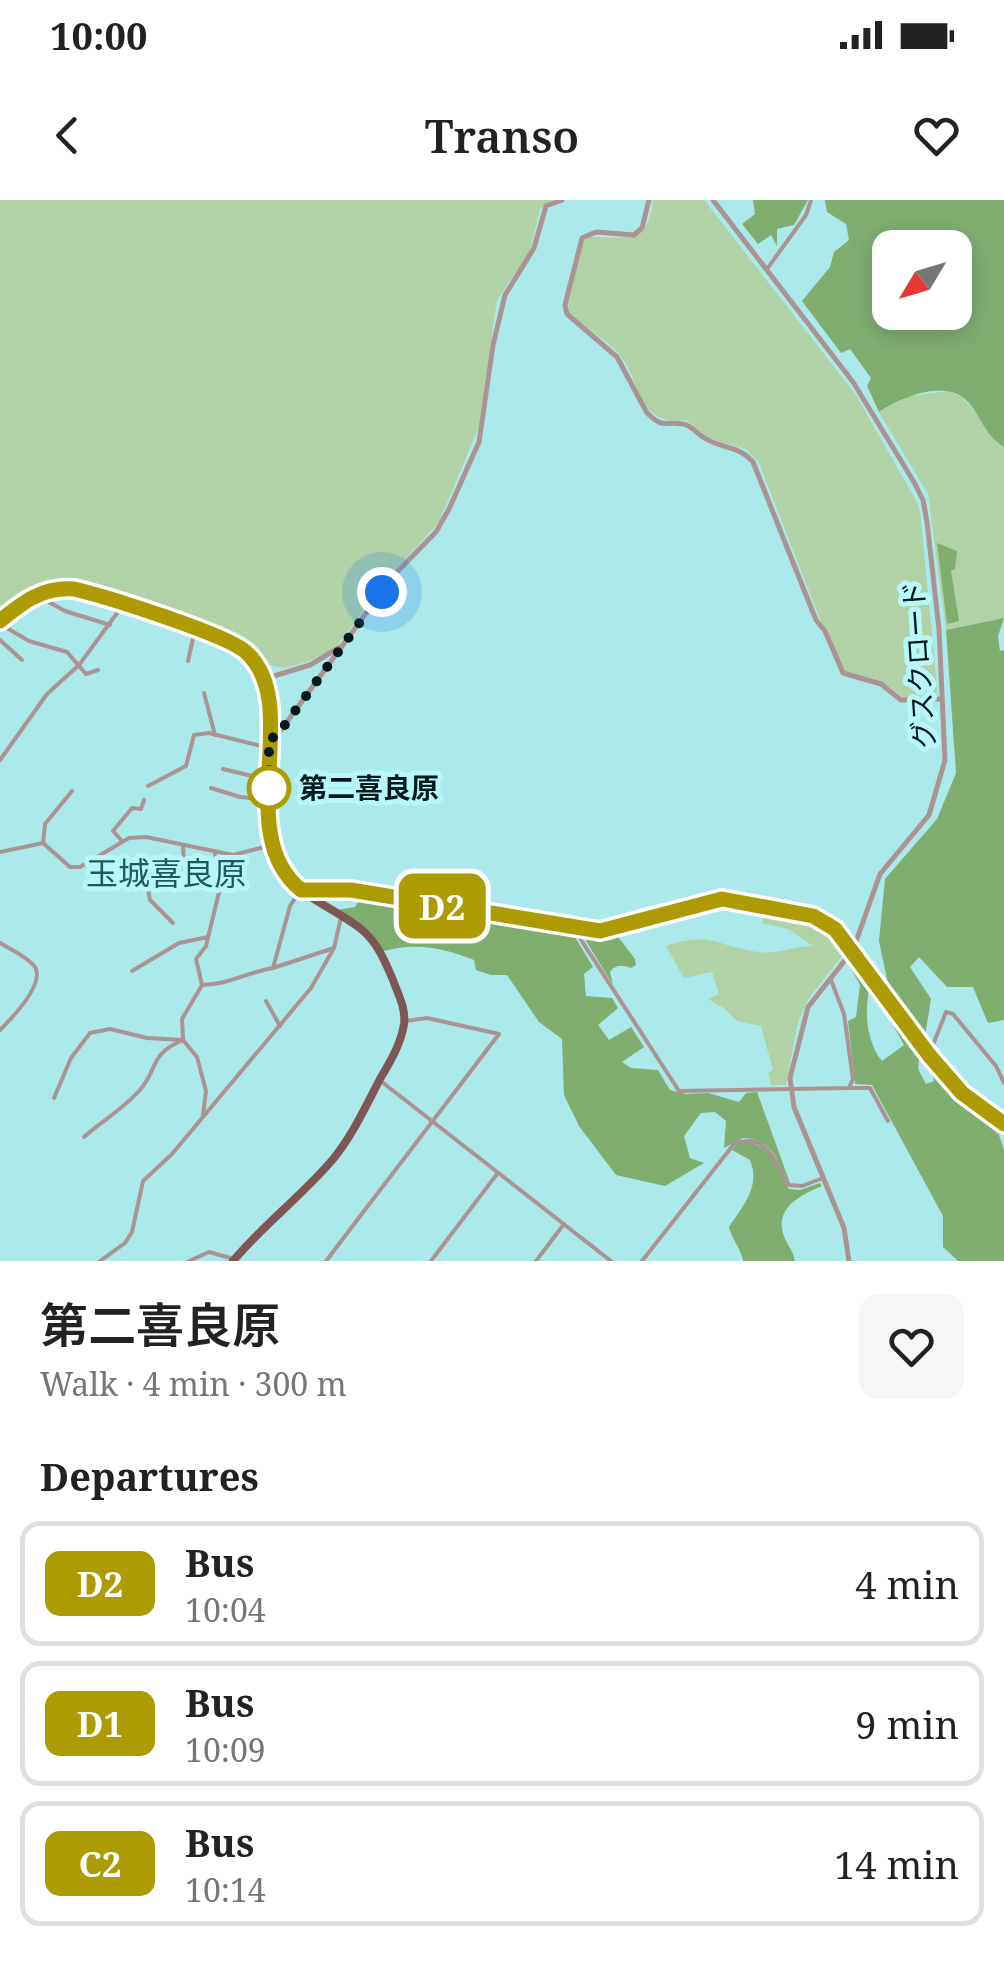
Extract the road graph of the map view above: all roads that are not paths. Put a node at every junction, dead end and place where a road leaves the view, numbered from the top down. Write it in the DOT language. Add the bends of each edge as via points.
graph roads {
  1 [pos="562,200"];
  2 [pos="649,200"];
  3 [pos="713,200"];
  4 [pos="812,200"];
  5 [pos="767,269"];
  6 [pos="36,595"];
  7 [pos="123,605"];
  8 [pos="0,623"];
  9 [pos="110,625"];
  10 [pos="195,629"];
  11 [pos="0,640"];
  12 [pos="343,646"];
  13 [pos="22,660"];
  14 [pos="188,661"];
  15 [pos="79,665"];
  16 [pos="98,670"];
  17 [pos="264,679"];
  18 [pos="204,693"];
  19 [pos="942,699"];
  20 [pos="216,735"];
  21 [pos="269,743"];
  22 [pos="0,760"];
  23 [pos="223,769"];
  24 [pos="269,780"];
  25 [pos="148,786"];
  26 [pos="211,788"];
  27 [pos="72,791"];
  28 [pos="144,800"];
  29 [pos="269,800"];
  30 [pos="122,841"];
  31 [pos="43,843"];
  32 [pos="183,846"];
  33 [pos="272,846"];
  34 [pos="0,852"];
  35 [pos="215,854"];
  36 [pos="301,890"];
  37 [pos="342,916"];
  38 [pos="173,923"];
  39 [pos="574,929"];
  40 [pos="208,936"];
  41 [pos="0,943"];
  42 [pos="334,948"];
  43 [pos="852,950"];
  44 [pos="273,968"];
  45 [pos="132,970"];
  46 [pos="830,980"];
  47 [pos="202,985"];
  48 [pos="266,1001"];
  49 [pos="404,1022"];
  50 [pos="280,1026"];
  51 [pos="0,1030"];
  52 [pos="183,1040"];
  53 [pos="929,1055"];
  54 [pos="380,1080"];
  55 [pos="1004,1083"];
  56 [pos="849,1088"];
  57 [pos="789,1089"];
  58 [pos="54,1098"];
  59 [pos="202,1116"];
  60 [pos="432,1122"];
  61 [pos="888,1122"];
  62 [pos="1004,1124"];
  63 [pos="84,1136"];
  64 [pos="497,1174"];
  65 [pos="823,1178"];
  66 [pos="564,1224"];
  67 [pos="234,1260"];
  68 [pos="100,1261"];
  69 [pos="189,1261"];
  70 [pos="326,1261"];
  71 [pos="431,1261"];
  72 [pos="536,1261"];
  73 [pos="610,1261"];
  74 [pos="642,1261"];
  75 [pos="849,1261"];
  1 -- 12 [label="street" via="546,206 534,248 505,295 479,442 449,509"];
  2 -- 19 [label="street" via="634,235 596,232 582,238 567,314 617,357 654,420 689,426 754,462 842,673 881,684 901,700"];
  3 -- 5 [label="street, グスクロード"];
  4 -- 5 [label="street"];
  5 -- 19 [label="street, グスクロード" via="853,382 923,500"];
  6 -- 7 [label="main road" via="74,589"];
  6 -- 8 [label="main road"];
  6 -- 9 [label="street"];
  7 -- 9 [label="street"];
  7 -- 10 [label="main road"];
  8 -- 15 [label="street" via="28,641 58,647"];
  9 -- 15 [label="street"];
  10 -- 14 [label="street"];
  10 -- 17 [label="main road" via="238,646"];
  11 -- 13 [label="street"];
  12 -- 17 [label="street"];
  12 -- 21 [label="street"];
  15 -- 16 [label="street" via="86,674"];
  15 -- 22 [label="street" via="47,694"];
  17 -- 21 [label="main road"];
  18 -- 20 [label="street"];
  19 -- 43 [label="street, グスクロード" via="946,752 934,802 880,874"];
  20 -- 21 [label="street"];
  20 -- 25 [label="street" via="194,735 186,766"];
  21 -- 24 [label="main road"];
  23 -- 24 [label="street"];
  24 -- 29 [label="main road"];
  26 -- 29 [label="street"];
  27 -- 31 [label="street" via="46,824"];
  28 -- 30 [label="street" via="113,832"];
  29 -- 33 [label="main road"];
  30 -- 31 [label="street" via="80,867 70,867"];
  30 -- 32 [label="street" via="146,837"];
  31 -- 34 [label="street"];
  32 -- 35 [label="street"];
  32 -- 38 [label="street" via="185,878 179,888 146,881 150,900"];
  33 -- 35 [label="street"];
  33 -- 36 [label="main road" via="284,874"];
  35 -- 40 [label="street" via="222,880"];
  36 -- 37 [label="main road"];
  36 -- 39 [label="street" via="351,890"];
  36 -- 44 [label="street"];
  37 -- 42 [label="street"];
  37 -- 49 [label="main road" via="379,950"];
  39 -- 43 [label="street" via="610,930 705,902 741,901 813,916"];
  39 -- 57 [label="street" via="678,1090"];
  40 -- 45 [label="street" via="179,943"];
  40 -- 47 [label="street" via="196,960"];
  41 -- 51 [label="street" via="37,974"];
  42 -- 44 [label="street"];
  42 -- 50 [label="street"];
  43 -- 46 [label="street, グスクロード"];
  43 -- 53 [label="street"];
  44 -- 47 [label="street"];
  46 -- 56 [label="street" via="844,1014"];
  46 -- 57 [label="street, グスクロード" via="803,1018"];
  47 -- 52 [label="street" via="182,1019"];
  48 -- 50 [label="street"];
  49 -- 54 [label="main road"];
  49 -- 60 [label="street" via="427,1018 499,1034"];
  50 -- 59 [label="street"];
  52 -- 58 [label="street" via="110,1029 90,1033"];
  52 -- 59 [label="street" via="198,1057 206,1091"];
  52 -- 63 [label="street" via="165,1047 141,1090"];
  53 -- 55 [label="street" via="943,1014 953,1014"];
  53 -- 62 [label="street" via="962,1093"];
  54 -- 60 [label="street"];
  54 -- 67 [label="main road" via="334,1157"];
  56 -- 57 [label="street"];
  56 -- 61 [label="street" via="870,1088"];
  57 -- 65 [label="street"];
  59 -- 68 [label="street" via="143,1182 132,1232"];
  60 -- 64 [label="street"];
  60 -- 70 [label="street"];
  64 -- 66 [label="street"];
  64 -- 71 [label="street"];
  65 -- 74 [label="street" via="789,1185 768,1148 734,1144"];
  65 -- 75 [label="street" via="844,1228"];
  66 -- 72 [label="street"];
  66 -- 73 [label="street"];
  67 -- 69 [label="street" via="209,1252"];
}
